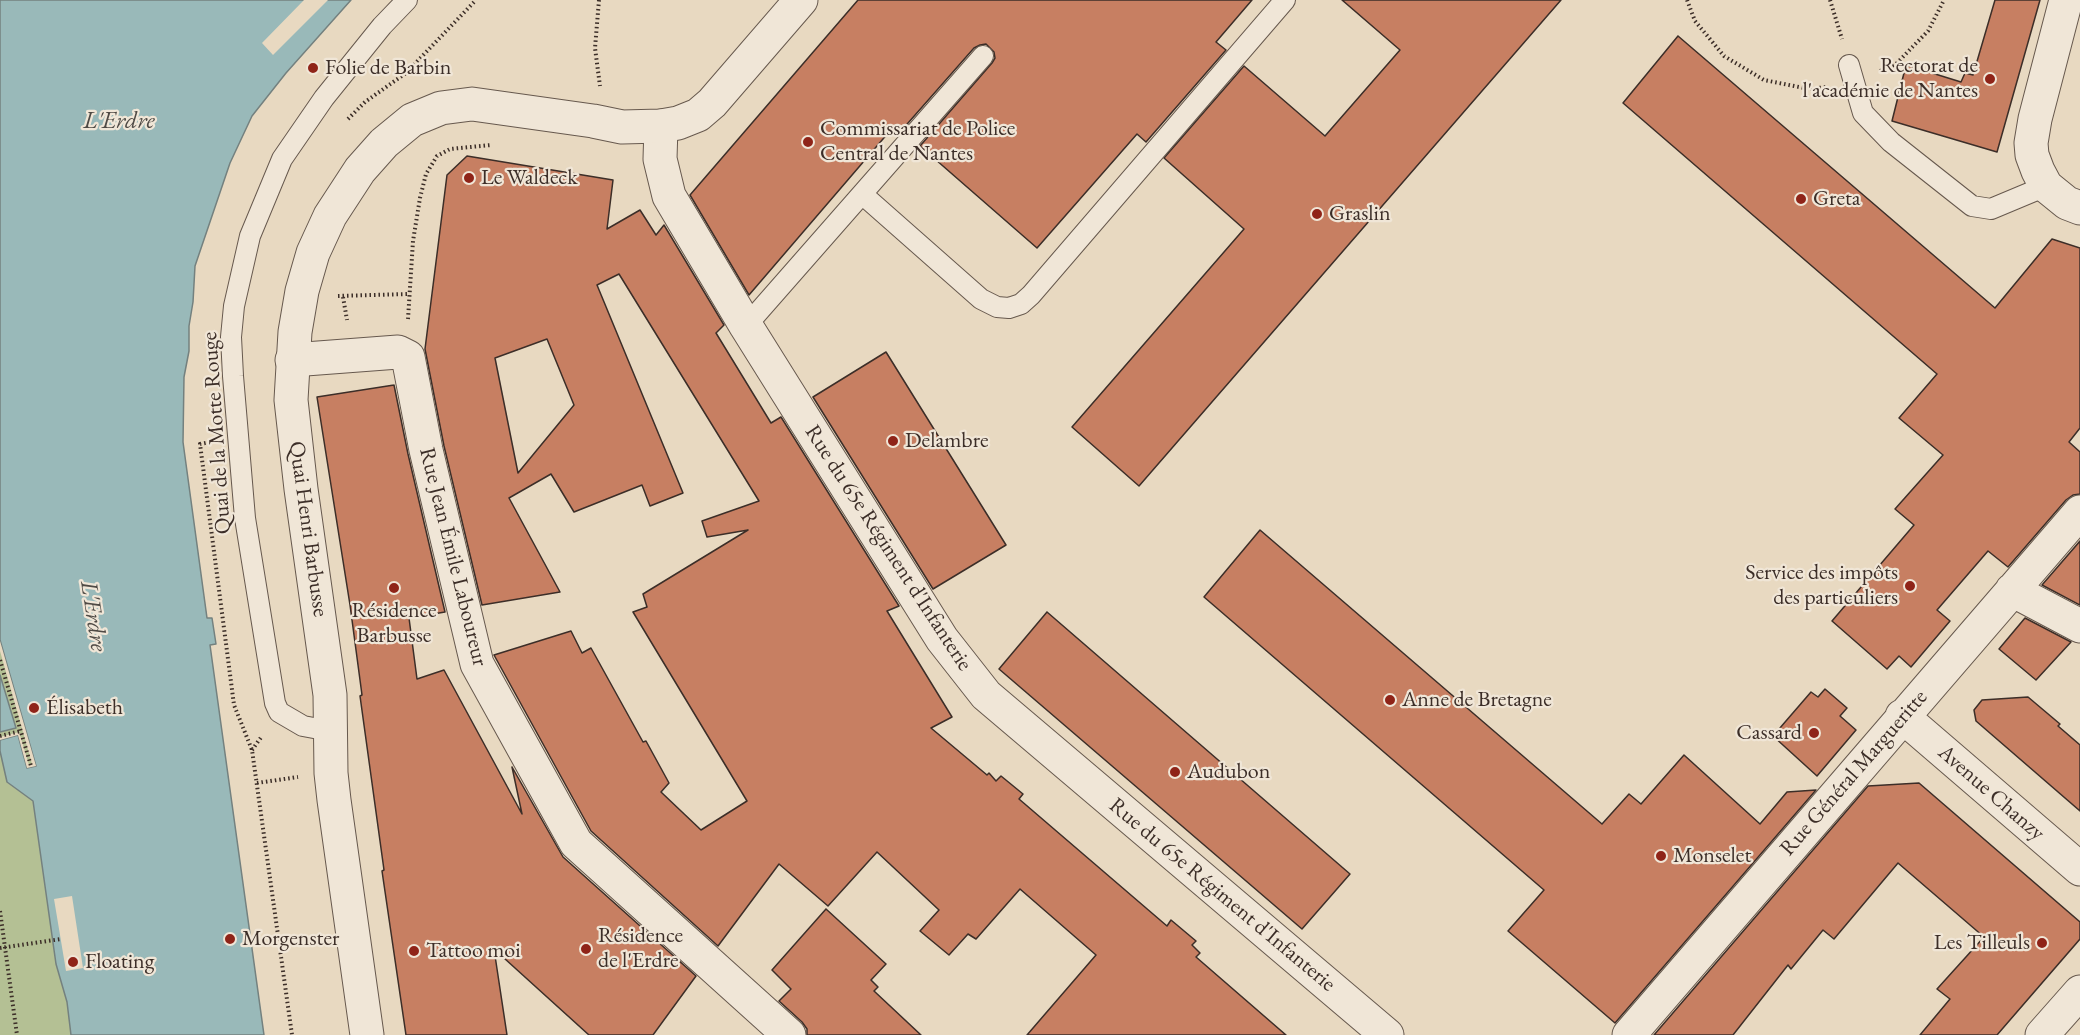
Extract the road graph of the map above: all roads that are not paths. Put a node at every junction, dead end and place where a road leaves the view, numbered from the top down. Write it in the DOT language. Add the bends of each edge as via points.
graph roads {
  1 [pos="407,0"];
  2 [pos="801,0"];
  3 [pos="1285,0"];
  4 [pos="2066,0"];
  5 [pos="983,56"];
  6 [pos="1852,74"];
  7 [pos="662,126"];
  8 [pos="2046,186"];
  9 [pos="862,194"];
  10 [pos="2080,208"];
  11 [pos="746,326"];
  12 [pos="292,360"];
  13 [pos="2080,512"];
  14 [pos="2012,591"];
  15 [pos="2080,626"];
  16 [pos="1902,716"];
  17 [pos="330,730"];
  18 [pos="2080,869"];
  19 [pos="2080,992"];
  20 [pos="367,1035"];
  21 [pos="789,1035"];
  22 [pos="1387,1035"];
  23 [pos="1629,1035"];
  24 [pos="2042,1035"];
  1 -- 17 [label="lane, Quai de la Motte Rouge" via="324,98 282,159 250,236 234,306 232,376 245,518 275,703 279,712 303,726"];
  2 -- 7 [label="street, Quai Henri Barbusse" via="712,103 698,115"];
  3 -- 9 [label="lane" via="1021,304 997,307 981,299"];
  4 -- 8 [label="street" via="2031,143 2032,155"];
  5 -- 9 [label="lane"];
  6 -- 8 [label="lane" via="1863,113 1884,135 1972,206 1991,209"];
  7 -- 11 [label="street, Rue du 65e Régiment d'Infanterie" via="660,159 669,196"];
  7 -- 12 [label="street, Quai Henri Barbusse" via="622,127 472,104 441,108 412,120 360,170 330,216 302,291"];
  8 -- 10 [label="street"];
  9 -- 11 [label="lane"];
  11 -- 22 [label="street, Rue du 65e Régiment d'Infanterie" via="942,639 986,695"];
  12 -- 17 [label="street, Quai Henri Barbusse" via="291,400 329,683"];
  12 -- 21 [label="street, Rue Jean Émile Laboureur" via="398,352 408,357 477,664 576,843"];
  13 -- 14 [label="street, Rue Général Margueritte"];
  14 -- 15 [label="street"];
  14 -- 16 [label="street, Rue Général Margueritte"];
  16 -- 18 [label="street, Avenue Chanzy"];
  16 -- 23 [label="street, Rue Général Margueritte"];
  17 -- 20 [label="street, Quai Henri Barbusse" via="334,800"];
  19 -- 24 [label="street"];
}
